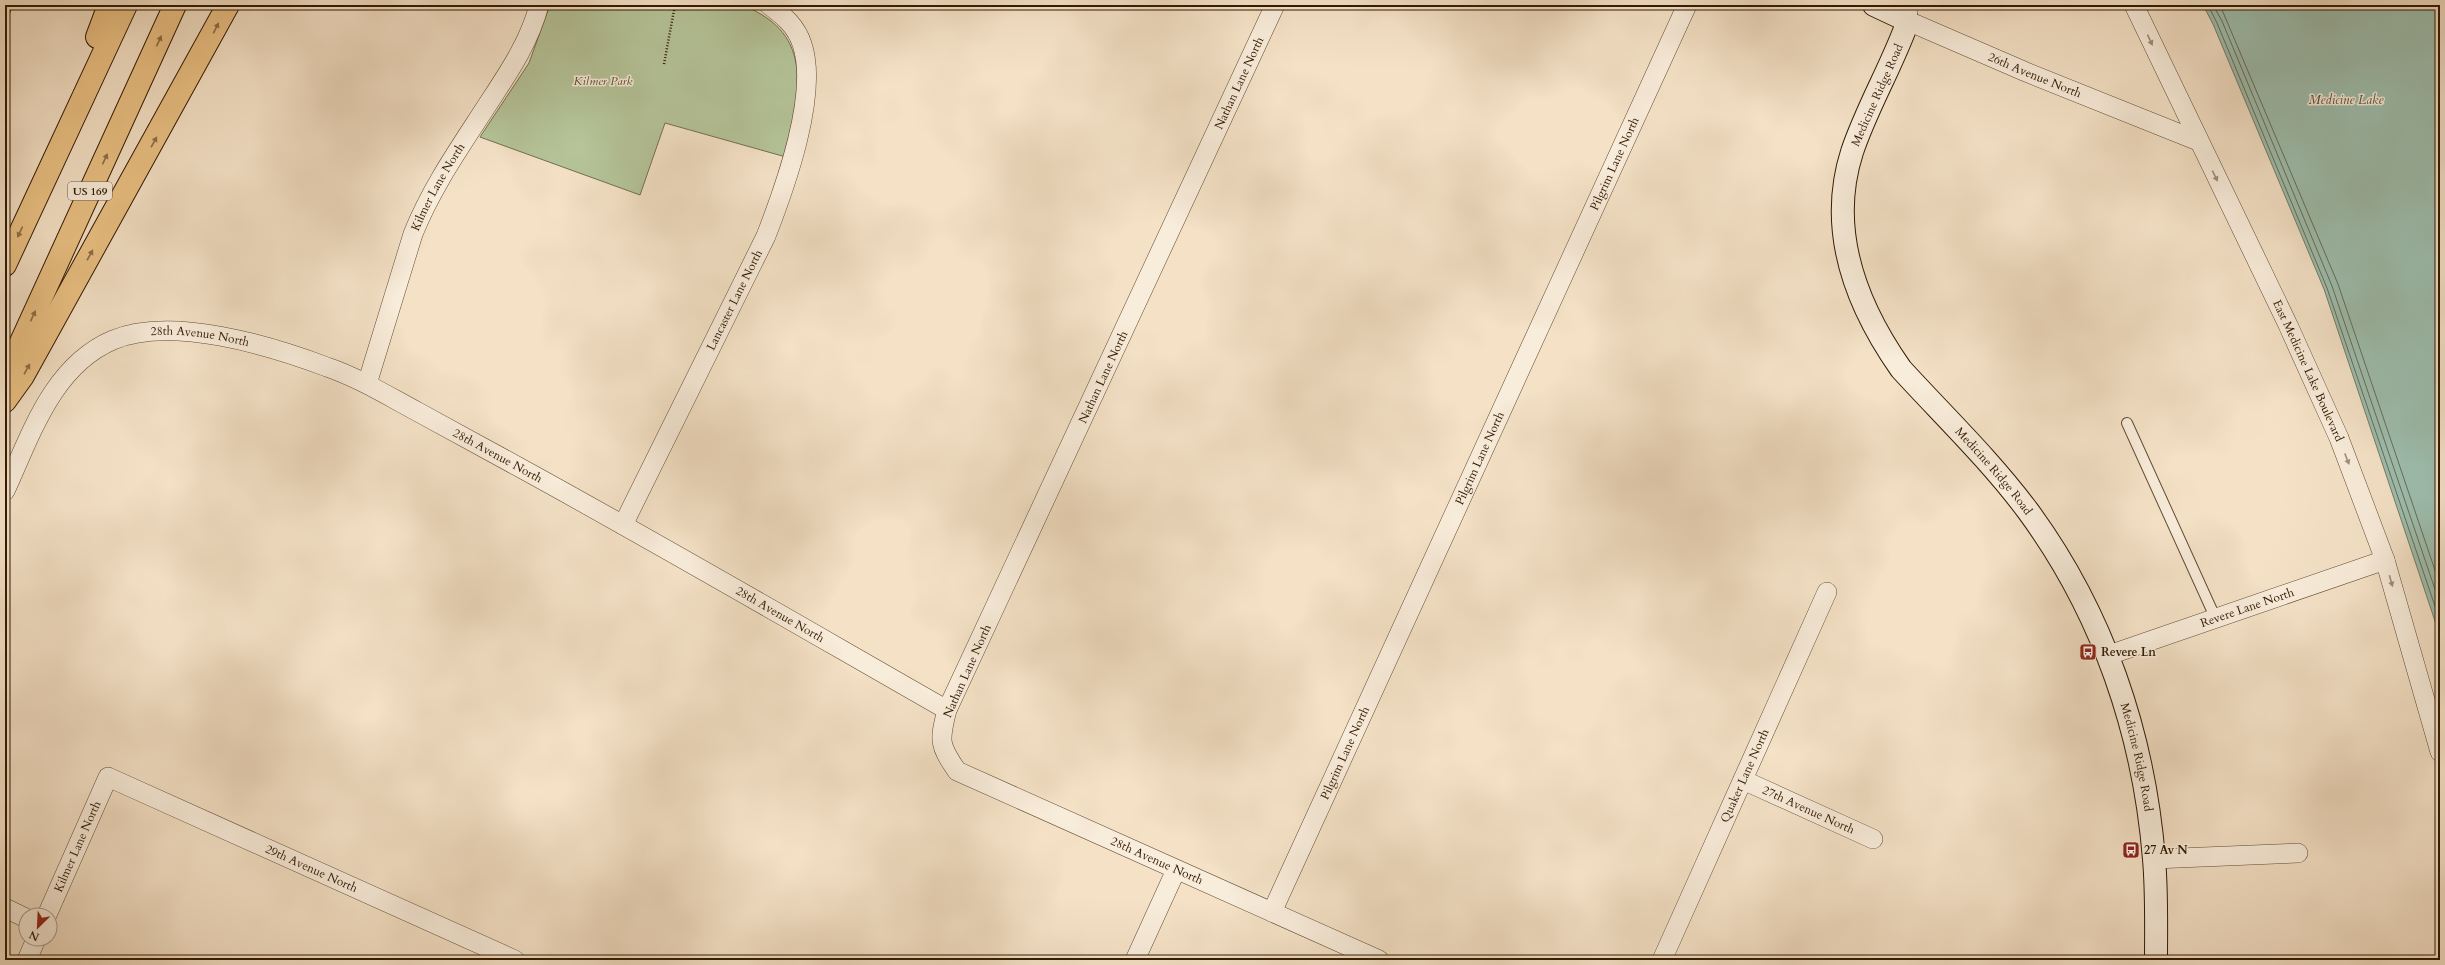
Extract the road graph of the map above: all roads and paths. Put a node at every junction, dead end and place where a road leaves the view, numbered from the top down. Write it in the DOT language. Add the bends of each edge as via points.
graph roads {
  1 [pos="7,5"];
  2 [pos="109,5"];
  3 [pos="126,5"];
  4 [pos="176,5"];
  5 [pos="228,5"];
  6 [pos="539,5"];
  7 [pos="675,5"];
  8 [pos="769,5"];
  9 [pos="1275,5"];
  10 [pos="1686,5"];
  11 [pos="1874,5"];
  12 [pos="2134,5"];
  13 [pos="5,10"];
  14 [pos="1907,13"];
  15 [pos="664,64"];
  16 [pos="2198,141"];
  17 [pos="36,199"];
  18 [pos="5,265"];
  19 [pos="5,377"];
  20 [pos="367,384"];
  21 [pos="5,401"];
  22 [pos="2126,424"];
  23 [pos="5,491"];
  24 [pos="623,524"];
  25 [pos="2385,560"];
  26 [pos="1827,592"];
  27 [pos="2214,617"];
  28 [pos="2109,655"];
  29 [pos="947,710"];
  30 [pos="943,751"];
  31 [pos="2440,752"];
  32 [pos="108,778"];
  33 [pos="1743,780"];
  34 [pos="1873,839"];
  35 [pos="2298,853"];
  36 [pos="2154,859"];
  37 [pos="1176,870"];
  38 [pos="51,907"];
  39 [pos="5,908"];
  40 [pos="1272,912"];
  41 [pos="18,914"];
  42 [pos="33,947"];
  43 [pos="27,960"];
  44 [pos="515,960"];
  45 [pos="1135,960"];
  46 [pos="1379,960"];
  47 [pos="1662,960"];
  48 [pos="2156,960"];
  1 -- 13 [label="lane"];
  2 -- 17 [label="highway"];
  3 -- 17 [label="highway"];
  19 -- 4 [label="highway, US 169, one-way"];
  21 -- 5 [label="highway, one-way" via="27,370"];
  6 -- 20 [label="street, Kilmer Lane North" via="528,37 515,62 448,164 423,211 413,234"];
  7 -- 15 [label="path"];
  8 -- 24 [label="street, Lancaster Lane North" via="786,18 796,31 806,63 807,89 793,158 766,236"];
  9 -- 29 [label="street, Nathan Lane North"];
  10 -- 40 [label="street, Pilgrim Lane North"];
  11 -- 14 [label="street, 26th Avenue North"];
  12 -- 16 [label="street, East Medicine Lake Boulevard, one-way"];
  14 -- 16 [label="street, 26th Avenue North" via="2026,72"];
  14 -- 28 [label="street, Medicine Ridge Road" via="1899,45 1852,153 1845,187 1842,223 1850,268 1866,313 1882,343 1900,369 2027,510 2057,554"];
  16 -- 25 [label="street, East Medicine Lake Boulevard, one-way" via="2288,325 2339,438"];
  17 -- 18 [label="highway, one-way"];
  20 -- 23 [label="street, 28th Avenue North" via="295,355 238,339 180,331 142,333 115,339 88,353 70,369 55,389"];
  20 -- 24 [label="street, 28th Avenue North"];
  22 -- 27 [label="lane"];
  24 -- 29 [label="street, 28th Avenue North"];
  25 -- 27 [label="street, Revere Lane North"];
  25 -- 31 [label="street, East Medicine Lake Boulevard, one-way"];
  26 -- 33 [label="street, Quaker Lane North"];
  27 -- 28 [label="street, Revere Lane North"];
  28 -- 36 [label="street, Medicine Ridge Road" via="2138,756"];
  29 -- 30 [label="street, Nathan Lane North" via="942,731"];
  30 -- 37 [label="street, 28th Avenue North" via="957,771"];
  32 -- 38 [label="street, Kilmer Lane North"];
  32 -- 44 [label="street, 29th Avenue North"];
  33 -- 34 [label="street, 27th Avenue North"];
  33 -- 47 [label="street, Quaker Lane North"];
  35 -- 36 [label="street"];
  36 -- 48 [label="street, Medicine Ridge Road"];
  37 -- 40 [label="street, 28th Avenue North"];
  37 -- 45 [label="street"];
  39 -- 41 [label="street"];
  40 -- 46 [label="street, 28th Avenue North"];
  42 -- 43 [label="street"];
}
